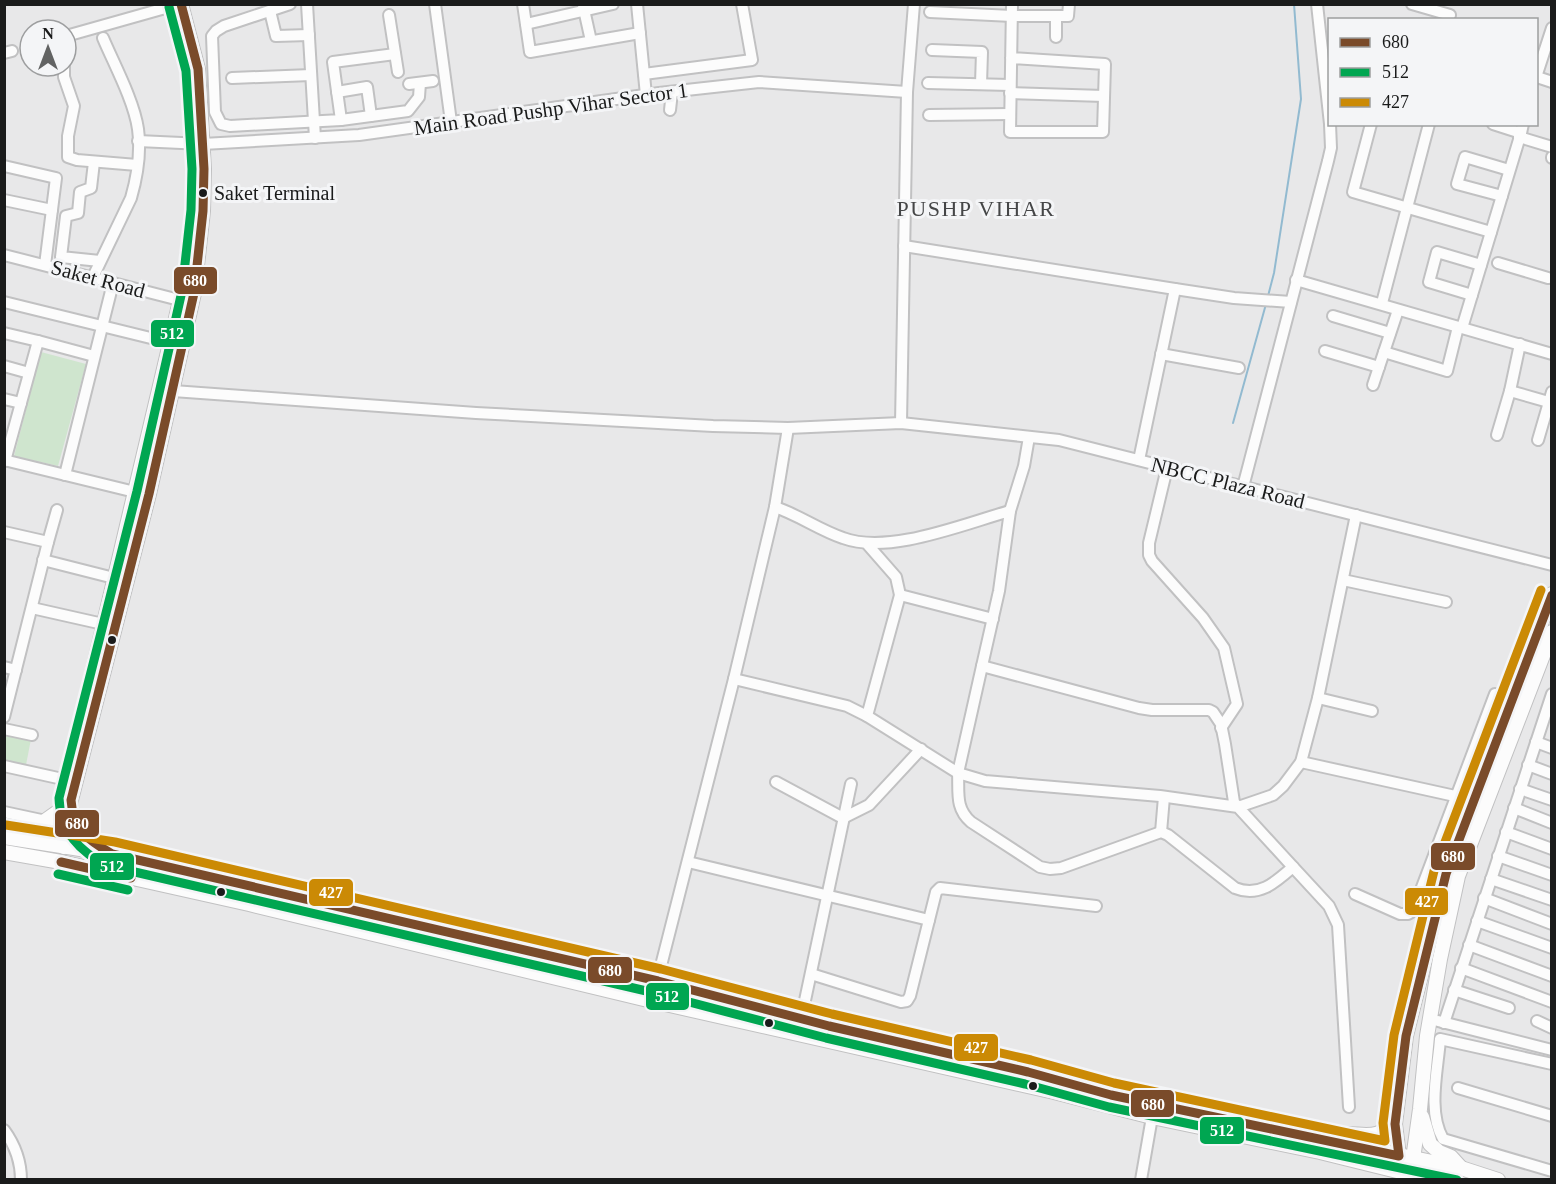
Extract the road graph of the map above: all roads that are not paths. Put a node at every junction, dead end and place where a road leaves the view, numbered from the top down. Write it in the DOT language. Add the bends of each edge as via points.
graph roads {
  1 [pos="181,4"];
  2 [pos="290,4"];
  3 [pos="307,4"];
  4 [pos="435,4"];
  5 [pos="523,4"];
  6 [pos="613,4"];
  7 [pos="637,4"];
  8 [pos="742,4"];
  9 [pos="914,4"];
  10 [pos="1068,4"];
  11 [pos="1317,4"];
  12 [pos="1412,4"];
  13 [pos="176,5"];
  14 [pos="584,8"];
  15 [pos="1012,10"];
  16 [pos="270,11"];
  17 [pos="930,12"];
  18 [pos="1450,13"];
  19 [pos="389,15"];
  20 [pos="1056,16"];
  21 [pos="526,24"];
  22 [pos="1551,28"];
  23 [pos="78,33"];
  24 [pos="640,33"];
  25 [pos="309,35"];
  26 [pos="1056,37"];
  27 [pos="103,38"];
  28 [pos="591,41"];
  29 [pos="932,50"];
  30 [pos="395,54"];
  31 [pos="1011,58"];
  32 [pos="1538,70"];
  33 [pos="398,72"];
  34 [pos="644,74"];
  35 [pos="311,75"];
  36 [pos="64,78"];
  37 [pos="232,78"];
  38 [pos="1327,79"];
  39 [pos="433,81"];
  40 [pos="928,82"];
  41 [pos="420,83"];
  42 [pos="409,84"];
  43 [pos="981,84"];
  44 [pos="1010,89"];
  45 [pos="337,92"];
  46 [pos="672,92"];
  47 [pos="908,92"];
  48 [pos="1328,94"];
  49 [pos="646,95"];
  50 [pos="1104,96"];
  51 [pos="670,110"];
  52 [pos="1010,114"];
  53 [pos="929,115"];
  54 [pos="371,116"];
  55 [pos="341,120"];
  56 [pos="314,122"];
  57 [pos="451,122"];
  58 [pos="1330,126"];
  59 [pos="1370,126"];
  60 [pos="1428,126"];
  61 [pos="1500,126"];
  62 [pos="1521,132"];
  63 [pos="315,138"];
  64 [pos="138,141"];
  65 [pos="199,144"];
  66 [pos="1551,147"];
  67 [pos="94,162"];
  68 [pos="137,165"];
  69 [pos="4,166"];
  70 [pos="1509,170"];
  71 [pos="1502,196"];
  72 [pos="4,200"];
  73 [pos="1407,209"];
  74 [pos="52,210"];
  75 [pos="1491,232"];
  76 [pos="904,246"];
  77 [pos="4,255"];
  78 [pos="64,257"];
  79 [pos="100,261"];
  80 [pos="1498,264"];
  81 [pos="45,265"];
  82 [pos="1481,265"];
  83 [pos="1551,267"];
  84 [pos="62,270"];
  85 [pos="93,277"];
  86 [pos="1550,279"];
  87 [pos="1296,280"];
  88 [pos="113,283"];
  89 [pos="1175,289"];
  90 [pos="1472,295"];
  91 [pos="4,302"];
  92 [pos="187,302"];
  93 [pos="1291,302"];
  94 [pos="1383,303"];
  95 [pos="1398,310"];
  96 [pos="1333,316"];
  97 [pos="102,327"];
  98 [pos="1460,328"];
  99 [pos="4,333"];
  100 [pos="1390,333"];
  101 [pos="38,341"];
  102 [pos="171,343"];
  103 [pos="1520,344"];
  104 [pos="1325,351"];
  105 [pos="1384,352"];
  106 [pos="1161,354"];
  107 [pos="1551,354"];
  108 [pos="94,356"];
  109 [pos="4,366"];
  110 [pos="1379,367"];
  111 [pos="1239,368"];
  112 [pos="29,373"];
  113 [pos="1373,385"];
  114 [pos="173,391"];
  115 [pos="1510,391"];
  116 [pos="4,399"];
  117 [pos="1551,399"];
  118 [pos="21,403"];
  119 [pos="901,423"];
  120 [pos="788,428"];
  121 [pos="9,431"];
  122 [pos="1497,435"];
  123 [pos="1029,437"];
  124 [pos="1538,440"];
  125 [pos="5,460"];
  126 [pos="1139,460"];
  127 [pos="1167,468"];
  128 [pos="65,475"];
  129 [pos="1243,487"];
  130 [pos="135,492"];
  131 [pos="775,507"];
  132 [pos="57,510"];
  133 [pos="1010,511"];
  134 [pos="1356,515"];
  135 [pos="4,532"];
  136 [pos="48,542"];
  137 [pos="868,544"];
  138 [pos="43,560"];
  139 [pos="1551,564"];
  140 [pos="114,578"];
  141 [pos="1342,580"];
  142 [pos="1551,594"];
  143 [pos="900,595"];
  144 [pos="1446,602"];
  145 [pos="32,608"];
  146 [pos="993,619"];
  147 [pos="103,624"];
  148 [pos="1551,632"];
  149 [pos="982,666"];
  150 [pos="4,667"];
  151 [pos="16,670"];
  152 [pos="734,678"];
  153 [pos="1494,694"];
  154 [pos="1318,698"];
  155 [pos="1551,698"];
  156 [pos="1372,711"];
  157 [pos="867,716"];
  158 [pos="4,717"];
  159 [pos="1547,721"];
  160 [pos="1221,728"];
  161 [pos="4,729"];
  162 [pos="32,735"];
  163 [pos="1536,742"];
  164 [pos="1551,748"];
  165 [pos="921,749"];
  166 [pos="1301,762"];
  167 [pos="1528,765"];
  168 [pos="4,766"];
  169 [pos="958,772"];
  170 [pos="1551,774"];
  171 [pos="67,780"];
  172 [pos="776,782"];
  173 [pos="851,784"];
  174 [pos="1520,789"];
  175 [pos="1455,796"];
  176 [pos="1164,797"];
  177 [pos="71,800"];
  178 [pos="1551,800"];
  179 [pos="1473,802"];
  180 [pos="1238,807"];
  181 [pos="1514,808"];
  182 [pos="60,811"];
  183 [pos="4,812"];
  184 [pos="843,818"];
  185 [pos="46,821"];
  186 [pos="1551,823"];
  187 [pos="1161,832"];
  188 [pos="1506,832"];
  189 [pos="5,837"];
  190 [pos="59,845"];
  191 [pos="1551,849"];
  192 [pos="4,852"];
  193 [pos="112,854"];
  194 [pos="1498,856"];
  195 [pos="688,862"];
  196 [pos="1293,867"];
  197 [pos="1551,875"];
  198 [pos="1491,879"];
  199 [pos="265,890"];
  200 [pos="1355,894"];
  201 [pos="828,896"];
  202 [pos="1484,898"];
  203 [pos="1551,900"];
  204 [pos="1096,906"];
  205 [pos="261,907"];
  206 [pos="929,920"];
  207 [pos="1477,921"];
  208 [pos="1551,924"];
  209 [pos="1469,945"];
  210 [pos="1551,948"];
  211 [pos="1461,968"];
  212 [pos="811,974"];
  213 [pos="1551,976"];
  214 [pos="658,981"];
  215 [pos="1454,990"];
  216 [pos="652,1001"];
  217 [pos="1551,1002"];
  218 [pos="1509,1008"];
  219 [pos="1430,1018"];
  220 [pos="802,1019"];
  221 [pos="1536,1021"];
  222 [pos="1444,1023"];
  223 [pos="1551,1028"];
  224 [pos="796,1034"];
  225 [pos="1551,1050"];
  226 [pos="1551,1064"];
  227 [pos="1458,1088"];
  228 [pos="1349,1107"];
  229 [pos="1420,1109"];
  230 [pos="1551,1116"];
  231 [pos="1152,1117"];
  232 [pos="1395,1118"];
  233 [pos="4,1130"];
  234 [pos="1324,1139"];
  235 [pos="1406,1157"];
  236 [pos="1461,1168"];
  237 [pos="1551,1171"];
  238 [pos="1401,1172"];
  239 [pos="21,1179"];
  240 [pos="1141,1179"];
  241 [pos="1425,1179"];
  242 [pos="1498,1179"];
  1 -- 65 [label="main road" via="198,69"];
  2 -- 16 [label="street"];
  3 -- 25 [label="street"];
  4 -- 57 [label="street"];
  5 -- 21 [label="street"];
  6 -- 14 [label="street"];
  7 -- 24 [label="street"];
  8 -- 34 [label="street" via="752,60"];
  9 -- 47 [label="street"];
  10 -- 20 [label="street" via="1068,16"];
  11 -- 38 [label="street"];
  12 -- 18 [label="street"];
  13 -- 23 [label="street"];
  13 -- 65 [label="main road"];
  14 -- 21 [label="street"];
  14 -- 28 [label="street"];
  15 -- 17 [label="street"];
  15 -- 20 [label="street"];
  15 -- 31 [label="street"];
  16 -- 25 [label="street" via="276,36"];
  16 -- 56 [label="street" via="224,27 212,36 217,118 221,124 230,126"];
  19 -- 30 [label="street"];
  20 -- 26 [label="street"];
  21 -- 28 [label="street" via="530,52"];
  22 -- 32 [label="street"];
  24 -- 28 [label="street"];
  24 -- 34 [label="street"];
  25 -- 35 [label="street"];
  27 -- 64 [label="street" via="136,121"];
  29 -- 43 [label="street" via="982,52"];
  30 -- 33 [label="street"];
  30 -- 45 [label="street" via="333,62"];
  31 -- 44 [label="street"];
  31 -- 50 [label="street" via="1105,64"];
  34 -- 49 [label="street"];
  35 -- 37 [label="street"];
  35 -- 56 [label="street"];
  36 -- 67 [label="street" via="74,106 68,157"];
  38 -- 48 [label="street"];
  39 -- 41 [label="street"];
  40 -- 43 [label="street"];
  41 -- 42 [label="street"];
  41 -- 54 [label="street" via="419,97 408,111"];
  43 -- 44 [label="street"];
  44 -- 50 [label="street"];
  44 -- 52 [label="street"];
  45 -- 54 [label="street" via="367,87"];
  45 -- 55 [label="street"];
  46 -- 47 [label="street, Main Road Pushp Vihar Sector 1" via="759,82"];
  46 -- 49 [label="street, Main Road Pushp Vihar Sector 1"];
  46 -- 51 [label="street"];
  47 -- 76 [label="street"];
  49 -- 57 [label="street, Main Road Pushp Vihar Sector 1"];
  50 -- 52 [label="street" via="1103,132 1010,132"];
  52 -- 53 [label="street"];
  54 -- 55 [label="street"];
  55 -- 56 [label="street"];
  56 -- 63 [label="street"];
  57 -- 63 [label="street, Main Road Pushp Vihar Sector 1"];
  58 -- 87 [label="street" via="1331,148"];
  59 -- 73 [label="street" via="1353,192"];
  60 -- 73 [label="street"];
  61 -- 62 [label="street"];
  62 -- 66 [label="street"];
  62 -- 70 [label="street"];
  63 -- 65 [label="street, Main Road Pushp Vihar Sector 1"];
  64 -- 65 [label="street, Main Road Pushp Vihar Sector 1"];
  64 -- 68 [label="street"];
  65 -- 92 [label="main road" via="203,211"];
  67 -- 68 [label="street"];
  67 -- 78 [label="street" via="91,188 80,192 78,213 66,216"];
  68 -- 79 [label="street" via="130,198"];
  69 -- 74 [label="street" via="56,178"];
  70 -- 71 [label="street"];
  70 -- 71 [label="street" via="1465,157 1457,184"];
  71 -- 75 [label="street"];
  72 -- 74 [label="street"];
  73 -- 75 [label="street"];
  73 -- 94 [label="street"];
  74 -- 81 [label="street"];
  75 -- 82 [label="street"];
  76 -- 89 [label="street"];
  76 -- 119 [label="street"];
  77 -- 81 [label="street, Saket Road"];
  78 -- 79 [label="street"];
  78 -- 84 [label="street"];
  79 -- 85 [label="street"];
  80 -- 86 [label="street"];
  81 -- 84 [label="street, Saket Road"];
  82 -- 90 [label="street"];
  82 -- 90 [label="street" via="1437,252 1429,282"];
  83 -- 86 [label="street"];
  84 -- 85 [label="street, Saket Road"];
  85 -- 88 [label="street, Saket Road"];
  87 -- 93 [label="street"];
  87 -- 94 [label="street"];
  88 -- 92 [label="street, Saket Road"];
  88 -- 97 [label="street"];
  89 -- 93 [label="street"];
  89 -- 106 [label="street"];
  90 -- 98 [label="street"];
  91 -- 97 [label="street"];
  92 -- 102 [label="main road"];
  92 -- 114 [label="main road"];
  93 -- 129 [label="street"];
  94 -- 95 [label="street"];
  95 -- 98 [label="street"];
  95 -- 100 [label="street"];
  96 -- 100 [label="street"];
  97 -- 102 [label="street"];
  97 -- 108 [label="street"];
  98 -- 103 [label="street"];
  98 -- 105 [label="street" via="1447,371"];
  99 -- 101 [label="street"];
  100 -- 105 [label="street"];
  101 -- 108 [label="street"];
  101 -- 112 [label="street"];
  102 -- 130 [label="main road"];
  103 -- 107 [label="street"];
  103 -- 115 [label="street"];
  104 -- 110 [label="street"];
  105 -- 110 [label="street"];
  106 -- 111 [label="street"];
  106 -- 126 [label="street"];
  108 -- 128 [label="street"];
  109 -- 112 [label="street"];
  110 -- 113 [label="street"];
  112 -- 118 [label="street"];
  114 -- 120 [label="street, NBCC Plaza Road" via="476,413"];
  114 -- 177 [label="main road"];
  115 -- 117 [label="street"];
  115 -- 122 [label="street"];
  116 -- 118 [label="street"];
  117 -- 124 [label="street"];
  118 -- 121 [label="street"];
  119 -- 120 [label="street, NBCC Plaza Road"];
  119 -- 123 [label="street, NBCC Plaza Road"];
  120 -- 131 [label="street"];
  121 -- 125 [label="street"];
  123 -- 126 [label="street, NBCC Plaza Road" via="1059,440"];
  123 -- 133 [label="street"];
  125 -- 128 [label="street"];
  126 -- 127 [label="street, NBCC Plaza Road"];
  127 -- 129 [label="street, NBCC Plaza Road"];
  127 -- 160 [label="street" via="1149,555 1224,648 1237,704"];
  128 -- 130 [label="street"];
  129 -- 134 [label="street, NBCC Plaza Road"];
  130 -- 140 [label="main road"];
  131 -- 137 [label="street" via="842,538"];
  131 -- 152 [label="street"];
  132 -- 136 [label="street"];
  133 -- 137 [label="street" via="908,540"];
  133 -- 146 [label="street"];
  134 -- 139 [label="street, NBCC Plaza Road"];
  134 -- 141 [label="street"];
  135 -- 136 [label="street"];
  136 -- 138 [label="street"];
  137 -- 143 [label="street" via="896,577"];
  138 -- 140 [label="street"];
  138 -- 145 [label="street"];
  140 -- 147 [label="main road"];
  141 -- 144 [label="street"];
  141 -- 154 [label="street"];
  142 -- 179 [label="main road"];
  143 -- 146 [label="street"];
  143 -- 157 [label="street"];
  145 -- 147 [label="street"];
  145 -- 151 [label="street"];
  146 -- 149 [label="street"];
  147 -- 171 [label="main road"];
  148 -- 219 [label="main road" via="1458,876"];
  149 -- 160 [label="street" via="1139,708 1209,710"];
  149 -- 169 [label="street"];
  150 -- 151 [label="street"];
  151 -- 158 [label="street"];
  152 -- 157 [label="street" via="832,701"];
  152 -- 195 [label="street"];
  153 -- 175 [label="street"];
  154 -- 156 [label="street"];
  154 -- 166 [label="street"];
  155 -- 159 [label="street"];
  157 -- 165 [label="street"];
  159 -- 163 [label="street"];
  160 -- 180 [label="street"];
  161 -- 162 [label="street"];
  163 -- 164 [label="street"];
  163 -- 167 [label="street"];
  165 -- 169 [label="street"];
  165 -- 184 [label="street" via="869,805"];
  166 -- 175 [label="street"];
  166 -- 180 [label="street" via="1273,795"];
  167 -- 170 [label="street"];
  167 -- 174 [label="street"];
  168 -- 171 [label="street"];
  169 -- 176 [label="street" via="985,781"];
  169 -- 187 [label="street" via="962,814 1040,867 1062,868"];
  171 -- 182 [label="main road"];
  172 -- 184 [label="street"];
  173 -- 184 [label="street"];
  174 -- 178 [label="street"];
  174 -- 181 [label="street"];
  175 -- 179 [label="street"];
  175 -- 200 [label="street" via="1413,911 1400,914"];
  176 -- 180 [label="street"];
  176 -- 187 [label="street"];
  177 -- 190 [label="main road"];
  177 -- 193 [label="main road" via="72,815 81,833"];
  179 -- 232 [label="main road" via="1446,874 1406,1036"];
  180 -- 196 [label="street"];
  181 -- 186 [label="street"];
  181 -- 188 [label="street"];
  182 -- 185 [label="main road"];
  182 -- 190 [label="main road"];
  183 -- 185 [label="street"];
  184 -- 201 [label="street"];
  185 -- 189 [label="main road" via="32,830"];
  187 -- 196 [label="street" via="1244,892 1270,887"];
  188 -- 191 [label="street"];
  188 -- 194 [label="street"];
  189 -- 190 [label="main road"];
  190 -- 193 [label="main road"];
  192 -- 205 [label="main road"];
  193 -- 199 [label="main road"];
  194 -- 197 [label="street"];
  194 -- 198 [label="street"];
  195 -- 201 [label="street"];
  195 -- 214 [label="street"];
  196 -- 228 [label="street" via="1329,906 1338,925"];
  198 -- 202 [label="street"];
  198 -- 203 [label="street"];
  199 -- 205 [label="main road"];
  199 -- 214 [label="main road"];
  201 -- 206 [label="street"];
  201 -- 212 [label="street"];
  202 -- 207 [label="street"];
  202 -- 208 [label="street"];
  204 -- 206 [label="street" via="940,888"];
  205 -- 216 [label="main road"];
  206 -- 212 [label="street" via="907,1001"];
  207 -- 209 [label="street"];
  207 -- 210 [label="street"];
  209 -- 211 [label="street"];
  209 -- 213 [label="street"];
  211 -- 215 [label="street"];
  211 -- 217 [label="street"];
  212 -- 220 [label="street"];
  214 -- 216 [label="street"];
  214 -- 220 [label="main road"];
  215 -- 218 [label="street"];
  215 -- 222 [label="street"];
  216 -- 224 [label="main road"];
  219 -- 222 [label="street"];
  219 -- 229 [label="main road"];
  220 -- 224 [label="street"];
  220 -- 234 [label="main road" via="1111,1095"];
  221 -- 223 [label="street"];
  222 -- 225 [label="street"];
  224 -- 231 [label="main road"];
  226 -- 237 [label="street" via="1440,1039 1435,1107 1443,1138"];
  227 -- 230 [label="street"];
  229 -- 235 [label="main road"];
  229 -- 236 [label="main road" via="1430,1144"];
  231 -- 238 [label="main road"];
  231 -- 240 [label="street"];
  232 -- 234 [label="main road" via="1380,1134 1339,1134"];
  232 -- 235 [label="main road"];
  233 -- 239 [label="street" via="16,1149"];
  234 -- 235 [label="main road"];
  235 -- 236 [label="main road"];
  235 -- 238 [label="main road"];
  236 -- 242 [label="main road"];
  238 -- 241 [label="main road"];
}
